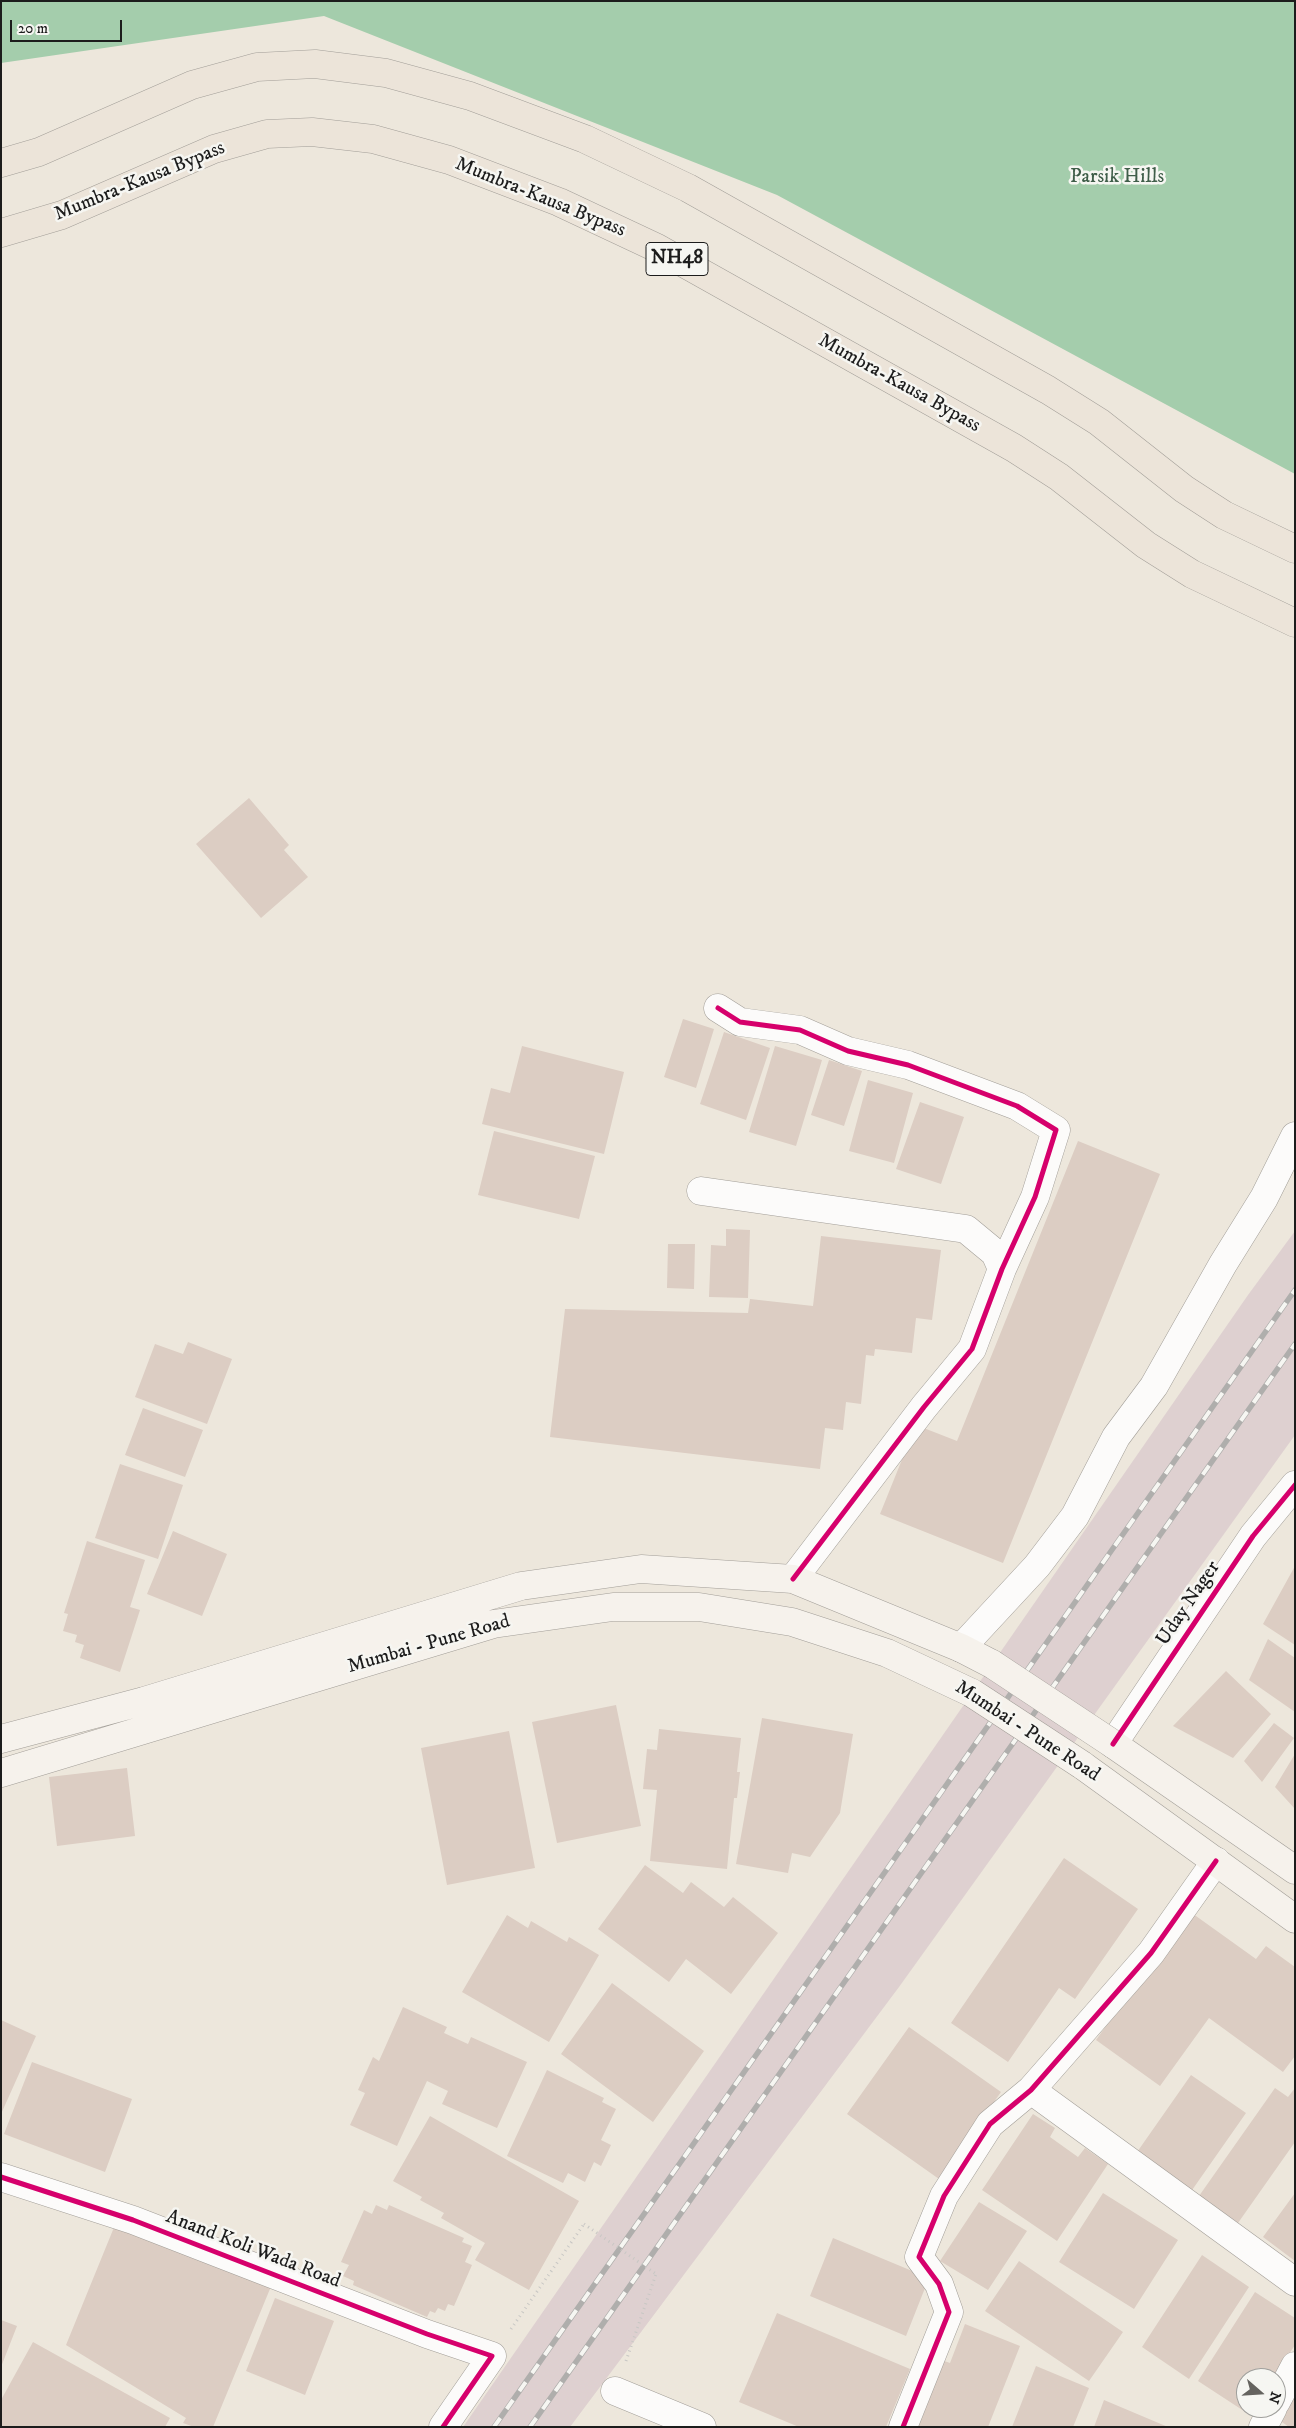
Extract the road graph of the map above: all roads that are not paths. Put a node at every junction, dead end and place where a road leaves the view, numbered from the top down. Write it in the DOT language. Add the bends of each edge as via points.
graph roads {
  1 [pos="1,163"];
  2 [pos="1,233"];
  3 [pos="1295,549"];
  4 [pos="1295,623"];
  5 [pos="718,1008"];
  6 [pos="1295,1136"];
  7 [pos="701,1191"];
  8 [pos="1002,1270"];
  9 [pos="1295,1485"];
  10 [pos="793,1579"];
  11 [pos="961,1648"];
  12 [pos="210,1681"];
  13 [pos="216,1708"];
  14 [pos="1,1739"];
  15 [pos="1113,1744"];
  16 [pos="1,1773"];
  17 [pos="1216,1861"];
  18 [pos="1295,1870"];
  19 [pos="1295,1919"];
  20 [pos="1031,2090"];
  21 [pos="1,2177"];
  22 [pos="1295,2282"];
  23 [pos="1295,2366"];
  24 [pos="1286,2383"];
  25 [pos="615,2391"];
  26 [pos="443,2427"];
  27 [pos="702,2427"];
  28 [pos="903,2427"];
  1 -- 3 [label="highway" via="39,152 192,85 257,68 315,64 386,73 470,96 585,139 688,188 1048,390 1099,422 1184,489 1224,515"];
  2 -- 4 [label="highway, Mumbra-Kausa Bypass / NH48" via="62,215 214,149 267,134 312,132 373,139 449,160 559,202 657,248 1014,448 1060,478 1146,545 1192,574"];
  5 -- 8 [label="street" via="740,1022 800,1030 848,1051 908,1065 1017,1106 1056,1130 1034,1197"];
  6 -- 11 [label="street" via="1264,1198 1154,1386 1116,1437 1075,1516 1037,1566"];
  7 -- 8 [label="street" via="966,1230 995,1252"];
  8 -- 10 [label="street" via="972,1349"];
  9 -- 15 [label="street, Uday Nager" via="1253,1536"];
  10 -- 11 [label="main road, Mumbai - Pune Road"];
  10 -- 12 [label="main road, Mumbai - Pune Road" via="641,1569 521,1586"];
  11 -- 15 [label="main road, Mumbai - Pune Road, bridge" via="992,1664"];
  12 -- 13 [label="main road"];
  12 -- 14 [label="main road, Mumbai - Pune Road"];
  13 -- 16 [label="main road, Mumbai - Pune Road"];
  13 -- 17 [label="main road, Mumbai - Pune Road, bridge" via="492,1624 614,1607 699,1607 792,1622 887,1653 972,1692 1082,1765"];
  15 -- 18 [label="main road, Mumbai - Pune Road"];
  17 -- 19 [label="main road, Mumbai - Pune Road"];
  17 -- 20 [label="street" via="1150,1953"];
  20 -- 22 [label="street"];
  20 -- 28 [label="street" via="990,2124 944,2196 919,2257 939,2284 949,2312"];
  21 -- 26 [label="street, Anand Koli Wada Road" via="133,2220 492,2356"];
  23 -- 24 [label="street"];
  25 -- 27 [label="street"];
}
